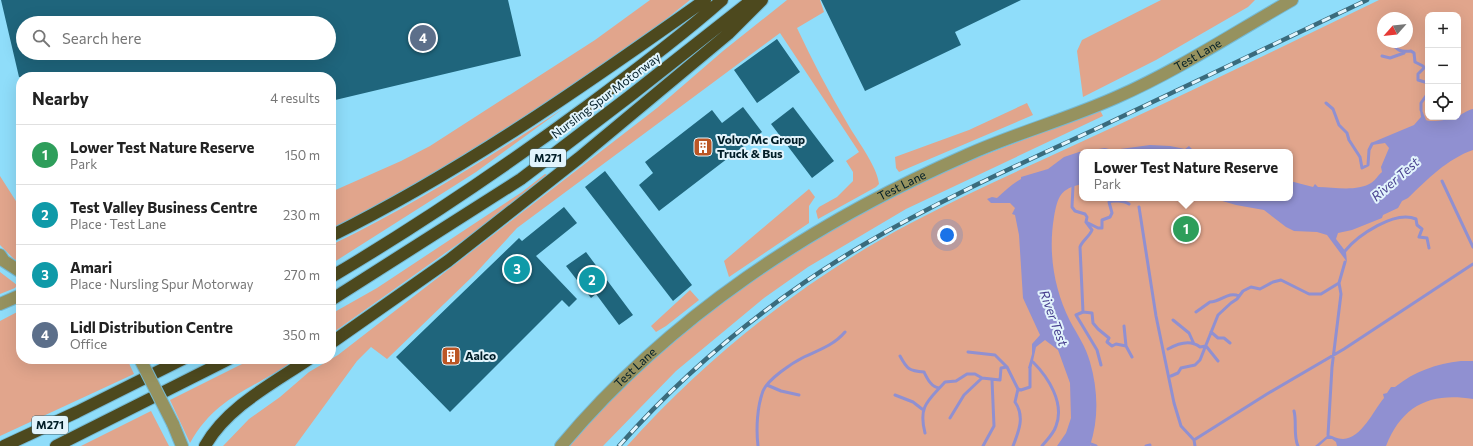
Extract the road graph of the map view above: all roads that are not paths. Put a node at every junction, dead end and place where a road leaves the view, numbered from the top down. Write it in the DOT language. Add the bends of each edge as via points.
graph roads {
  1 [pos="705,0"];
  2 [pos="722,0"];
  3 [pos="752,0"];
  4 [pos="762,0"];
  5 [pos="1292,0"];
  6 [pos="1271,6"];
  7 [pos="336,234"];
  8 [pos="0,255"];
  9 [pos="16,269"];
  10 [pos="336,274"];
  11 [pos="16,297"];
  12 [pos="336,297"];
  13 [pos="0,304"];
  14 [pos="336,339"];
  15 [pos="143,364"];
  16 [pos="174,364"];
  17 [pos="219,364"];
  18 [pos="302,364"];
  19 [pos="4,446"];
  20 [pos="56,446"];
  21 [pos="182,446"];
  22 [pos="205,446"];
  23 [pos="561,446"];
  1 -- 7 [label="highway" via="550,109 461,165 387,208"];
  2 -- 10 [label="highway, Nursling Spur Motorway / M271" via="633,72 554,130 406,232"];
  3 -- 12 [label="highway, Nursling Spur Motorway / M271" via="521,179"];
  4 -- 14 [label="highway, M271" via="728,34 579,158 448,261"];
  5 -- 6 [label="street, Test Lane"];
  6 -- 23 [label="street, Test Lane" via="1214,46 1118,97 969,154 910,181 814,233 721,296 687,323 628,374"];
  8 -- 9 [label="street"];
  11 -- 13 [label="street"];
  15 -- 21 [label="street, bridge"];
  16 -- 19 [label="highway, M271"];
  17 -- 20 [label="highway, M271"];
  18 -- 22 [label="highway" via="231,413 215,430"];
}
